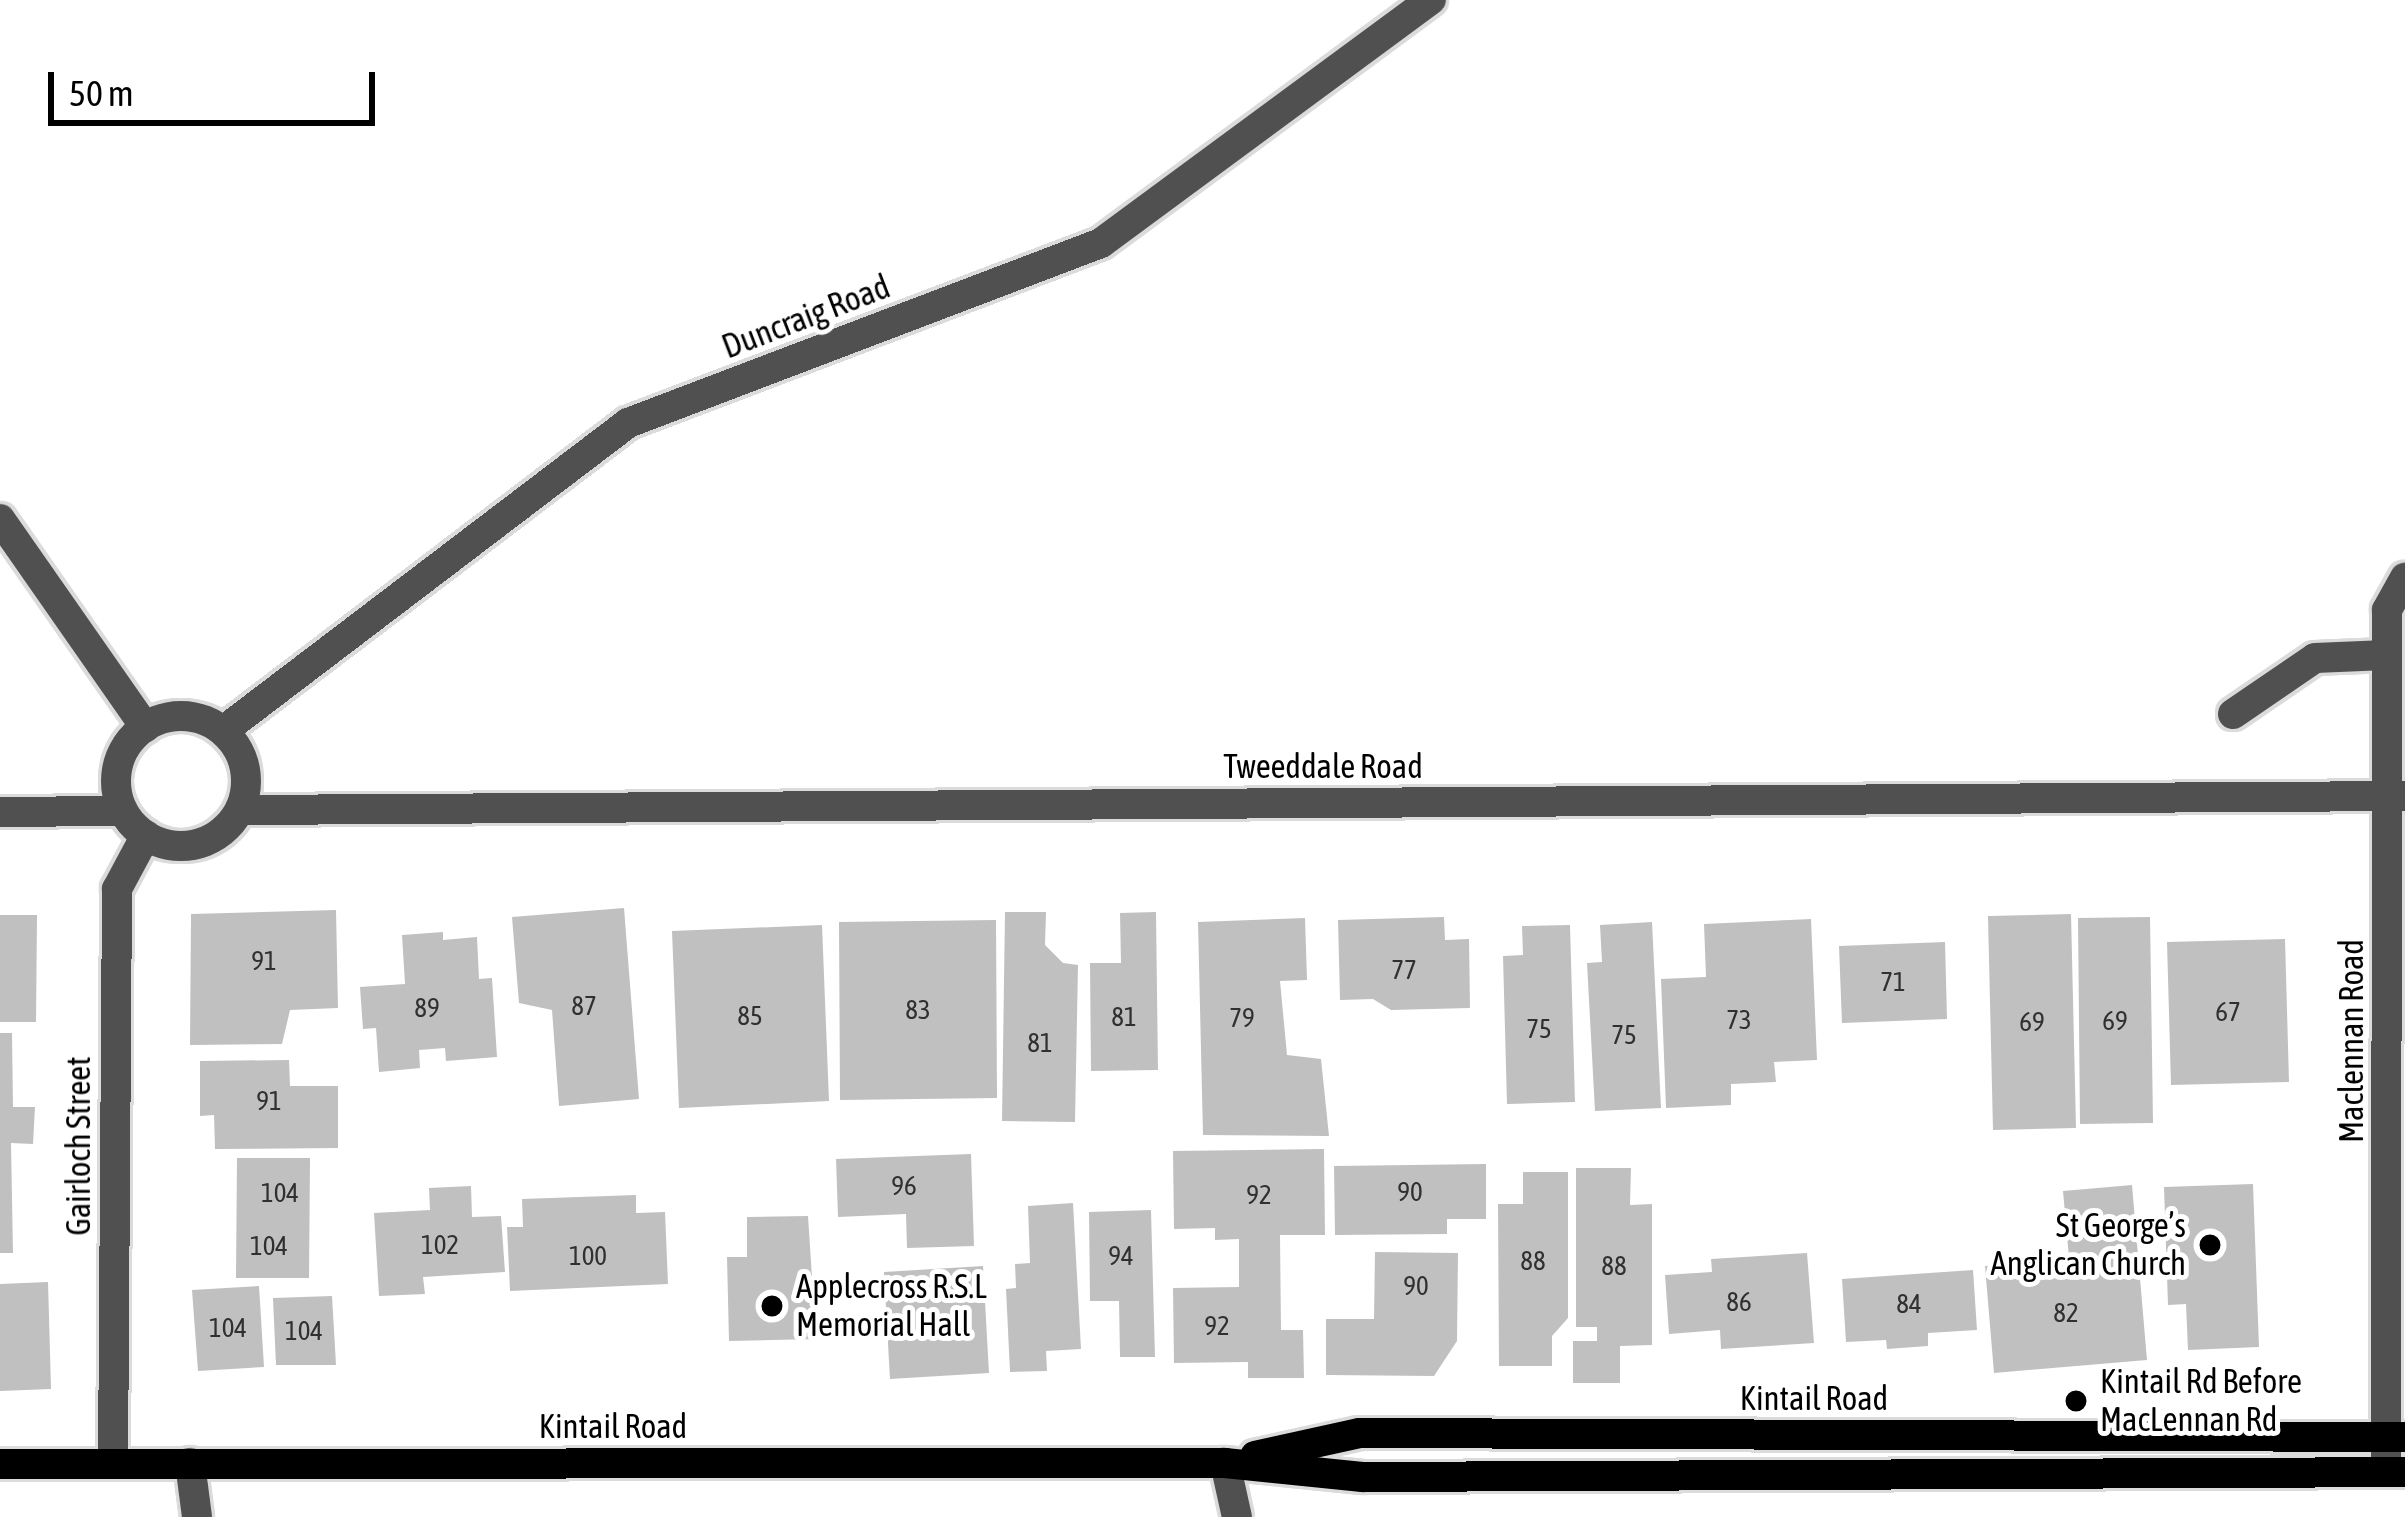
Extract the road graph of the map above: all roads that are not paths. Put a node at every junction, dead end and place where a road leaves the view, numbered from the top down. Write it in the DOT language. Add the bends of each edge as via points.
graph roads {
  1 [pos="1431,0"];
  2 [pos="0,519"];
  3 [pos="2405,578"];
  4 [pos="2386,655"];
  5 [pos="2233,714"];
  6 [pos="146,727"];
  7 [pos="223,731"];
  8 [pos="2395,796"];
  9 [pos="241,810"];
  10 [pos="123,811"];
  11 [pos="0,812"];
  12 [pos="146,835"];
  13 [pos="2395,1437"];
  14 [pos="112,1463"];
  15 [pos="190,1463"];
  16 [pos="1225,1463"];
  17 [pos="0,1464"];
  18 [pos="2396,1472"];
  19 [pos="196,1517"];
  20 [pos="1238,1517"];
  1 -- 7 [label="street, Duncraig Road" via="1101,244 628,424"];
  2 -- 6 [label="street"];
  3 -- 4 [label="street, Maclennan Road" via="2387,610"];
  4 -- 5 [label="street" via="2314,658"];
  4 -- 8 [label="street, Maclennan Road"];
  6 -- 7 [label="street" via="184,717"];
  6 -- 10 [label="street" via="121,756"];
  7 -- 9 [label="street" via="245,767"];
  8 -- 9 [label="street, Tweeddale Road"];
  8 -- 13 [label="street, Maclennan Road"];
  9 -- 12 [label="street" via="227,827 188,846"];
  10 -- 11 [label="street"];
  10 -- 12 [label="street"];
  12 -- 14 [label="street, Gairloch Street" via="117,889"];
  13 -- 16 [label="main road, Kintail Road" via="1360,1433"];
  13 -- 18 [label="street, Maclennan Road"];
  14 -- 15 [label="main road, Kintail Road"];
  14 -- 17 [label="main road, Kintail Road"];
  15 -- 16 [label="main road, Kintail Road"];
  15 -- 19 [label="street"];
  16 -- 18 [label="main road, Kintail Road" via="1362,1477"];
  16 -- 20 [label="street"];
}
